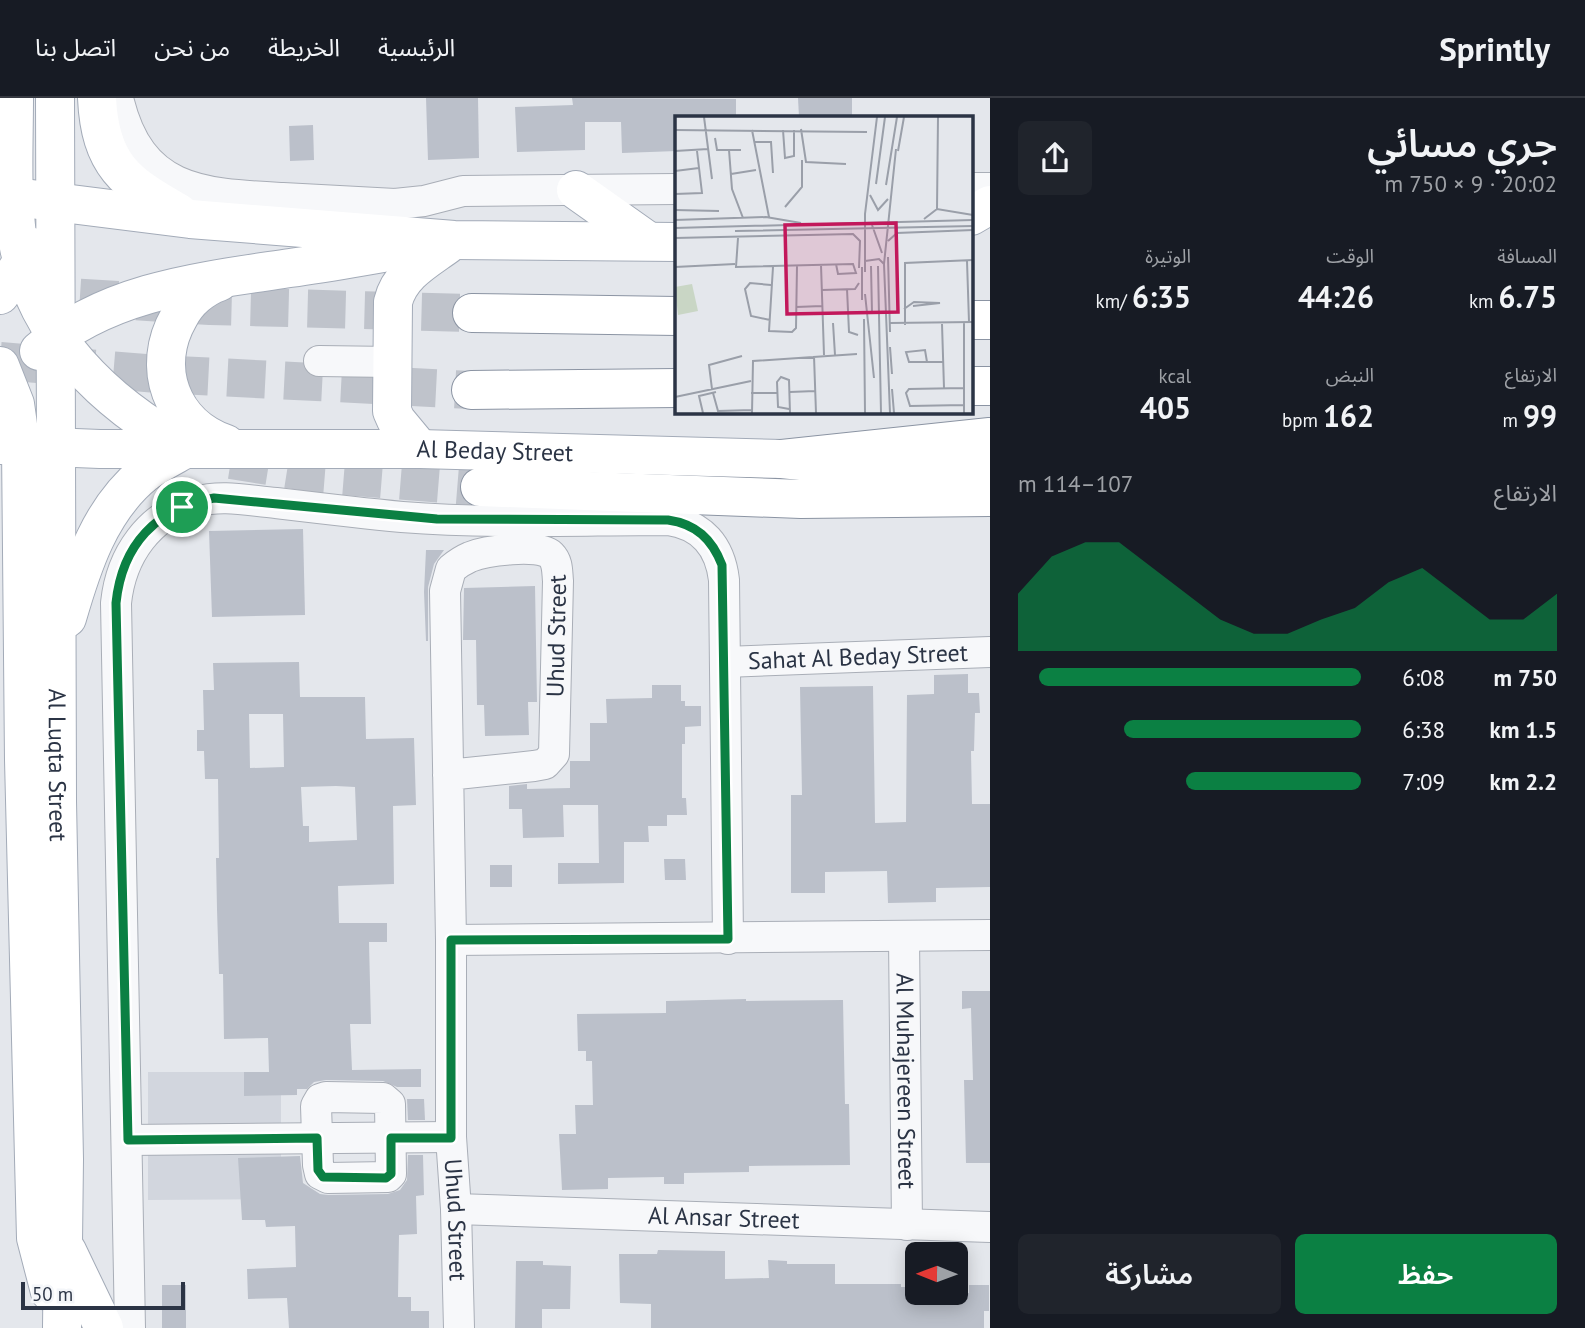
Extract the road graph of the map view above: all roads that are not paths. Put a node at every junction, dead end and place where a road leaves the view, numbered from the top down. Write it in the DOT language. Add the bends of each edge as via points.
graph roads {
  1 [pos="14,98"];
  2 [pos="55,98"];
  3 [pos="97,98"];
  4 [pos="118,98"];
  5 [pos="972,188"];
  6 [pos="990,188"];
  7 [pos="675,189"];
  8 [pos="576,190"];
  9 [pos="7,196"];
  10 [pos="57,202"];
  11 [pos="990,205"];
  12 [pos="972,215"];
  13 [pos="190,219"];
  14 [pos="990,239"];
  15 [pos="454,240"];
  16 [pos="972,240"];
  17 [pos="663,241"];
  18 [pos="23,262"];
  19 [pos="238,276"];
  20 [pos="0,295"];
  21 [pos="472,313"];
  22 [pos="675,316"];
  23 [pos="972,320"];
  24 [pos="990,320"];
  25 [pos="55,337"];
  26 [pos="319,361"];
  27 [pos="392,362"];
  28 [pos="3,380"];
  29 [pos="972,386"];
  30 [pos="990,386"];
  31 [pos="675,388"];
  32 [pos="471,390"];
  33 [pos="990,437"];
  34 [pos="26,446"];
  35 [pos="187,448"];
  36 [pos="240,449"];
  37 [pos="420,449"];
  38 [pos="782,459"];
  39 [pos="990,474"];
  40 [pos="480,488"];
  41 [pos="990,497"];
  42 [pos="57,650"];
  43 [pos="990,652"];
  44 [pos="725,662"];
  45 [pos="448,775"];
  46 [pos="990,935"];
  47 [pos="904,937"];
  48 [pos="728,939"];
  49 [pos="451,940"];
  50 [pos="317,1138"];
  51 [pos="391,1138"];
  52 [pos="451,1138"];
  53 [pos="128,1140"];
  54 [pos="456,1209"];
  55 [pos="907,1226"];
  56 [pos="990,1227"];
  57 [pos="63,1243"];
  58 [pos="61,1328"];
  59 [pos="104,1328"];
  60 [pos="130,1328"];
  61 [pos="459,1328"];
  1 -- 9 [label="main road"];
  2 -- 10 [label="main road, Al Luqta Street"];
  3 -- 13 [label="main road" via="103,139 113,164"];
  4 -- 8 [label="street" via="138,148 152,164 179,184 225,195 395,204 463,191"];
  5 -- 6 [label="street"];
  7 -- 8 [label="street"];
  8 -- 17 [label="main road"];
  9 -- 10 [label="main road"];
  9 -- 18 [label="main road"];
  10 -- 13 [label="main road"];
  10 -- 18 [label="main road"];
  10 -- 25 [label="main road, Al Luqta Street"];
  11 -- 12 [label="main road"];
  13 -- 15 [label="main road"];
  14 -- 16 [label="main road"];
  15 -- 17 [label="main road"];
  15 -- 19 [label="main road"];
  15 -- 27 [label="main road" via="408,274 398,287 393,302"];
  18 -- 20 [label="main road"];
  18 -- 25 [label="main road"];
  19 -- 25 [label="main road" via="146,295 91,316"];
  19 -- 36 [label="main road" via="209,286 185,306 170,333 164,363 170,393 187,420 210,439"];
  21 -- 22 [label="main road"];
  23 -- 24 [label="main road"];
  25 -- 28 [label="main road"];
  25 -- 34 [label="main road, Al Luqta Street"];
  25 -- 35 [label="main road" via="122,408"];
  26 -- 27 [label="street"];
  27 -- 37 [label="main road" via="392,411"];
  28 -- 34 [label="main road"];
  29 -- 30 [label="main road"];
  31 -- 32 [label="main road"];
  33 -- 38 [label="main road"];
  34 -- 35 [label="main road, Al Beday Street"];
  34 -- 42 [label="main road, Al Luqta Street"];
  34 -- 58 [label="main road" via="24,760 36,1238"];
  35 -- 36 [label="main road, Al Beday Street"];
  35 -- 42 [label="main road" via="145,473 116,501 93,542"];
  36 -- 37 [label="main road, Al Beday Street"];
  37 -- 38 [label="main road, Al Beday Street"];
  38 -- 39 [label="main road, Al Beday Street" via="907,472"];
  40 -- 41 [label="main road" via="801,499"];
  42 -- 57 [label="main road, Al Luqta Street"];
  43 -- 44 [label="street, Sahat Al Beday Street"];
  44 -- 48 [label="street"];
  44 -- 53 [label="street" via="722,565 712,544 682,522 437,519 214,498 167,514 130,552 116,603"];
  45 -- 45 [label="street, Uhud Street" via="445,591 451,569 467,558 495,551 537,548 549,552 556,562 558,581 554,754 545,764"];
  45 -- 49 [label="street, Uhud Street"];
  46 -- 47 [label="street, Al Muhajereen Street"];
  47 -- 48 [label="street, Al Muhajereen Street"];
  47 -- 55 [label="street, Al Muhajereen Street"];
  48 -- 49 [label="street, Al Muhajereen Street"];
  49 -- 52 [label="street, Uhud Street"];
  50 -- 51 [label="street"];
  50 -- 51 [label="street" via="318,1170 323,1177 382,1179 391,1174"];
  50 -- 51 [label="street" via="316,1106 326,1097 387,1100"];
  50 -- 53 [label="street"];
  51 -- 52 [label="street"];
  52 -- 54 [label="street, Uhud Street"];
  53 -- 60 [label="street"];
  54 -- 55 [label="street, Al Ansar Street"];
  54 -- 61 [label="street, Uhud Street"];
  55 -- 56 [label="street, Al Ansar Street"];
  57 -- 58 [label="main road, Al Luqta Street"];
  57 -- 59 [label="main road"];
}
